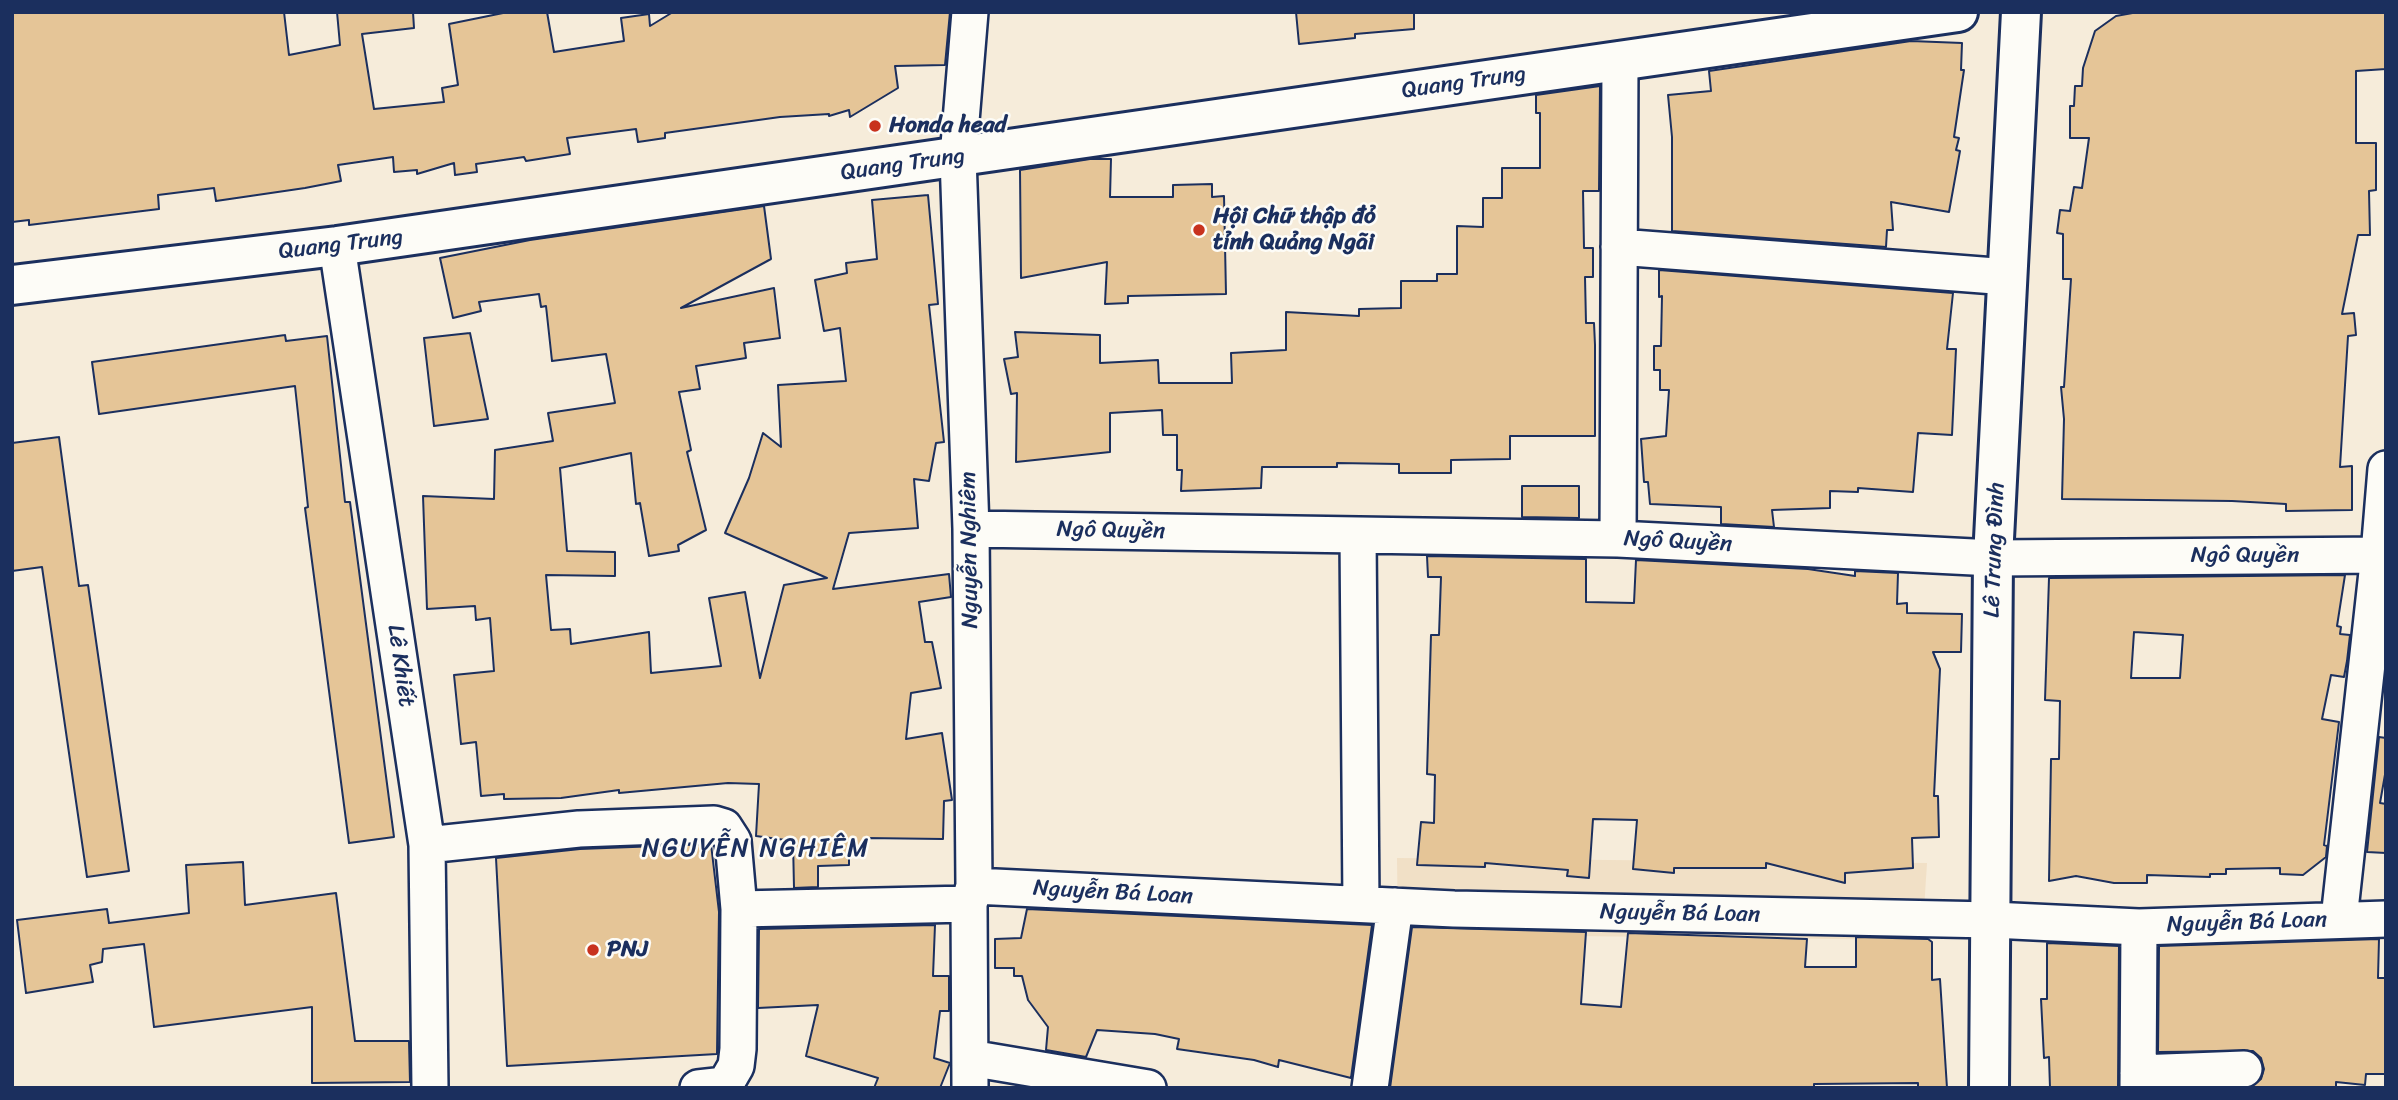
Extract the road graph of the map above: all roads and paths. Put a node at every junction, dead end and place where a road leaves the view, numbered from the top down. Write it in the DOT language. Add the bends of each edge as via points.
graph roads {
  1 [pos="970,12"];
  2 [pos="1958,12"];
  3 [pos="2021,12"];
  4 [pos="1619,60"];
  5 [pos="958,157"];
  6 [pos="337,246"];
  7 [pos="1619,247"];
  8 [pos="2008,277"];
  9 [pos="12,285"];
  10 [pos="2386,469"];
  11 [pos="971,528"];
  12 [pos="1358,535"];
  13 [pos="1618,539"];
  14 [pos="2383,554"];
  15 [pos="1993,558"];
  16 [pos="427,845"];
  17 [pos="972,895"];
  18 [pos="1361,904"];
  19 [pos="1395,906"];
  20 [pos="739,909"];
  21 [pos="2339,919"];
  22 [pos="2386,919"];
  23 [pos="1992,920"];
  24 [pos="2139,927"];
  25 [pos="2244,1069"];
  26 [pos="970,1073"];
  27 [pos="2138,1080"];
  28 [pos="430,1088"];
  29 [pos="698,1088"];
  30 [pos="1148,1088"];
  31 [pos="1370,1088"];
  32 [pos="1989,1088"];
  1 -- 5 [label="street, Nguyễn Nghiêm"];
  2 -- 4 [label="main road, Quang Trung"];
  3 -- 8 [label="main road, Lê Trung Đình"];
  4 -- 5 [label="main road, Quang Trung"];
  4 -- 7 [label="street"];
  5 -- 6 [label="main road, Quang Trung"];
  5 -- 11 [label="street, Nguyễn Nghiêm"];
  6 -- 9 [label="main road, Quang Trung"];
  6 -- 16 [label="street, Lê Khiết"];
  7 -- 8 [label="street"];
  7 -- 13 [label="street"];
  8 -- 15 [label="main road, Lê Trung Đình"];
  10 -- 14 [label="street"];
  11 -- 12 [label="street, Ngô Quyền"];
  11 -- 17 [label="street, Nguyễn Nghiêm"];
  12 -- 13 [label="street, Ngô Quyền"];
  12 -- 18 [label="street"];
  13 -- 15 [label="street, Ngô Quyền"];
  14 -- 15 [label="street, Ngô Quyền"];
  14 -- 21 [label="street"];
  15 -- 23 [label="main road, Lê Trung Đình"];
  16 -- 20 [label="street" via="579,829 714,824 724,827 733,841"];
  16 -- 28 [label="street, Lê Khiết"];
  17 -- 18 [label="street, Nguyễn Bá Loan"];
  17 -- 20 [label="street, Nguyễn Bá Loan"];
  17 -- 26 [label="street, Nguyễn Nghiêm"];
  18 -- 19 [label="street, Nguyễn Bá Loan"];
  19 -- 23 [label="street, Nguyễn Bá Loan"];
  19 -- 31 [label="street"];
  20 -- 29 [label="street" via="736,1066 725,1086"];
  21 -- 22 [label="street, Nguyễn Bá Loan"];
  21 -- 24 [label="street, Nguyễn Bá Loan"];
  23 -- 24 [label="street, Nguyễn Bá Loan"];
  23 -- 32 [label="main road, Lê Trung Đình"];
  24 -- 27 [label="street"];
  25 -- 27 [label="street"];
  26 -- 30 [label="street"];
}
